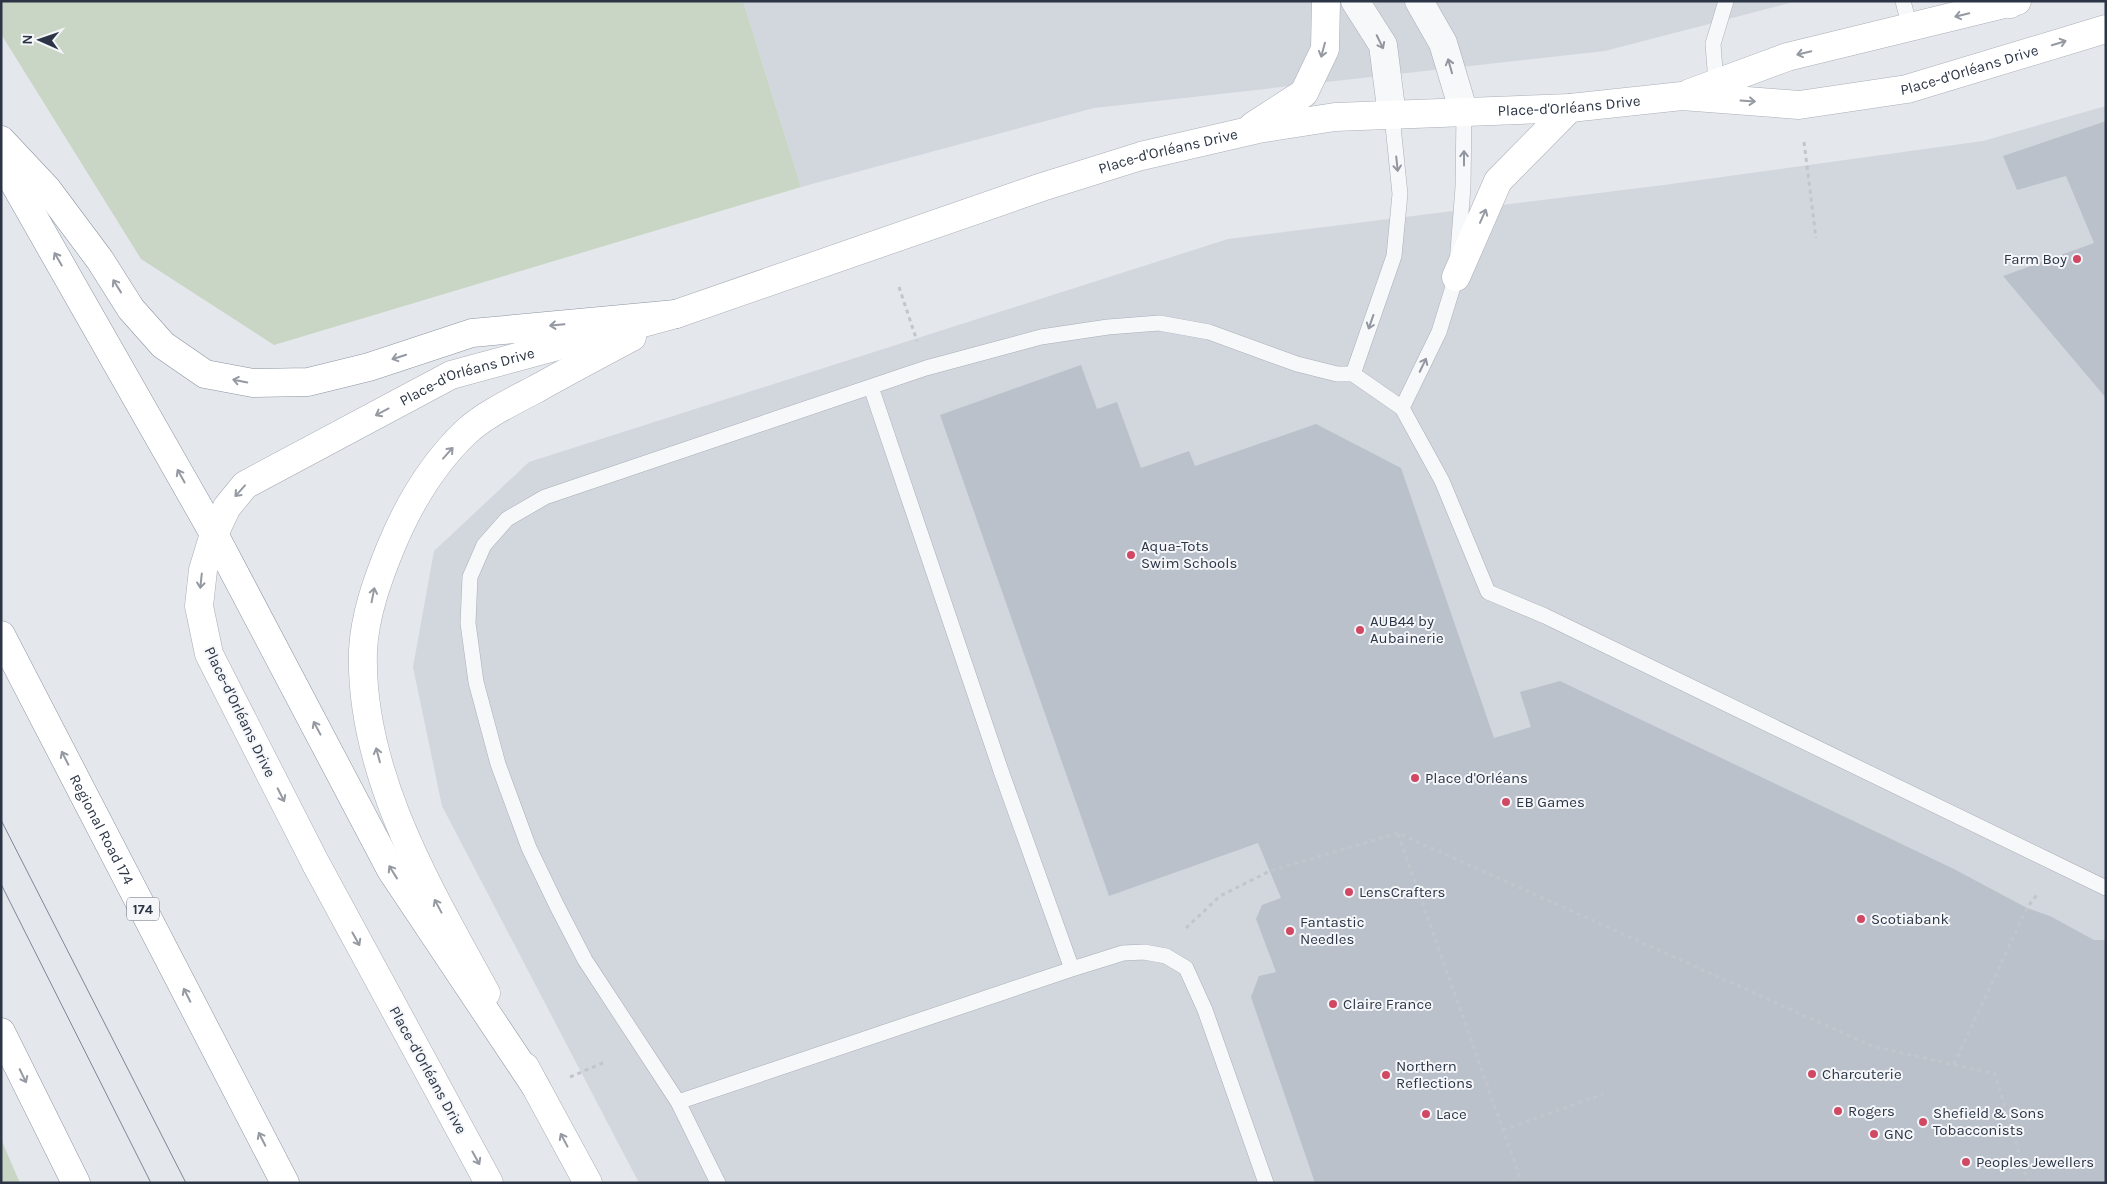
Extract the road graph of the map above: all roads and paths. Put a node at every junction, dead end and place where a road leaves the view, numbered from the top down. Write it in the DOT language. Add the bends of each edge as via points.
graph roads {
  1 [pos="1326,1"];
  2 [pos="1355,1"];
  3 [pos="1419,1"];
  4 [pos="1726,1"];
  5 [pos="1903,1"];
  6 [pos="2013,2"];
  7 [pos="1910,28"];
  8 [pos="2106,29"];
  9 [pos="1716,83"];
  10 [pos="1682,96"];
  11 [pos="1570,108"];
  12 [pos="1464,113"];
  13 [pos="1392,116"];
  14 [pos="1244,132"];
  15 [pos="1,140"];
  16 [pos="1804,142"];
  17 [pos="1,160"];
  18 [pos="1816,238"];
  19 [pos="1456,276"];
  20 [pos="899,287"];
  21 [pos="676,314"];
  22 [pos="926,368"];
  23 [pos="1353,374"];
  24 [pos="871,387"];
  25 [pos="1402,408"];
  26 [pos="214,534"];
  27 [pos="1,635"];
  28 [pos="1398,833"];
  29 [pos="2106,888"];
  30 [pos="2038,893"];
  31 [pos="1186,928"];
  32 [pos="1072,968"];
  33 [pos="1,1032"];
  34 [pos="605,1062"];
  35 [pos="1954,1064"];
  36 [pos="562,1080"];
  37 [pos="536,1087"];
  38 [pos="1603,1094"];
  39 [pos="678,1102"];
  40 [pos="1503,1130"];
  41 [pos="76,1183"];
  42 [pos="284,1183"];
  43 [pos="489,1183"];
  44 [pos="588,1183"];
  45 [pos="718,1183"];
  46 [pos="1266,1183"];
  47 [pos="1522,1183"];
  48 [pos="2028,1183"];
  1 -- 14 [label="main road, one-way" via="1325,49 1304,93"];
  2 -- 13 [label="street, one-way" via="1383,45"];
  12 -- 3 [label="street, one-way" via="1443,43"];
  4 -- 9 [label="lane" via="1713,44"];
  5 -- 7 [label="lane"];
  6 -- 7 [label="main road, Place-d'Orléans Drive, one-way"];
  7 -- 9 [label="main road, Place-d'Orléans Drive, one-way" via="1787,57"];
  10 -- 8 [label="main road, Place-d'Orléans Drive, one-way" via="1799,105 1906,89"];
  9 -- 10 [label="main road, Place-d'Orléans Drive"];
  10 -- 11 [label="main road, Place-d'Orléans Drive"];
  11 -- 12 [label="main road, Place-d'Orléans Drive"];
  19 -- 11 [label="main road, one-way" via="1498,182"];
  12 -- 13 [label="main road, Place-d'Orléans Drive"];
  19 -- 12 [label="lane, one-way" via="1464,182"];
  13 -- 14 [label="main road, Place-d'Orléans Drive" via="1335,117"];
  13 -- 23 [label="lane, one-way" via="1400,194 1394,256"];
  14 -- 21 [label="main road, Place-d'Orléans Drive" via="1141,156 1042,187"];
  21 -- 15 [label="main road, one-way" via="472,333 369,367 308,382 252,383 205,374 163,344 131,309 100,260 47,189"];
  16 -- 18 [label="path"];
  26 -- 17 [label="main road, one-way"];
  25 -- 19 [label="lane, one-way" via="1439,332"];
  20 -- 22 [label="path"];
  21 -- 26 [label="main road, Place-d'Orléans Drive, one-way" via="451,375 244,485 226,507"];
  37 -- 21 [label="main road, Place-d'Orléans Drive, one-way" via="419,870 388,794 366,711 363,649 374,588 400,525 425,478 468,431 512,402"];
  22 -- 23 [label="lane" via="1041,338 1158,323 1209,332 1297,364 1337,374"];
  22 -- 24 [label="lane"];
  23 -- 25 [label="lane"];
  24 -- 32 [label="lane" via="1001,771"];
  24 -- 39 [label="lane" via="545,497 507,519 484,545 470,577 468,623 476,682 498,764 529,848 585,960"];
  25 -- 29 [label="lane" via="1442,481 1488,592 1545,616"];
  37 -- 26 [label="main road, one-way" via="391,870"];
  26 -- 43 [label="main road, Place-d'Orléans Drive, one-way" via="203,570 199,606 209,654 316,864"];
  42 -- 27 [label="main road, Regional Road 174 / 174, one-way"];
  28 -- 31 [label="path" via="1270,871 1220,896"];
  28 -- 35 [label="path" via="1872,1046"];
  28 -- 40 [label="path"];
  30 -- 35 [label="path" via="2027,908"];
  32 -- 39 [label="lane"];
  32 -- 46 [label="lane" via="1123,953 1144,952 1166,956 1186,968 1205,1010"];
  33 -- 41 [label="main road, one-way"];
  34 -- 36 [label="path"];
  35 -- 48 [label="path" via="1995,1074"];
  44 -- 37 [label="main road, Place-d'Orléans Drive, one-way"];
  38 -- 40 [label="path"];
  39 -- 45 [label="lane"];
  40 -- 47 [label="path"];
}
